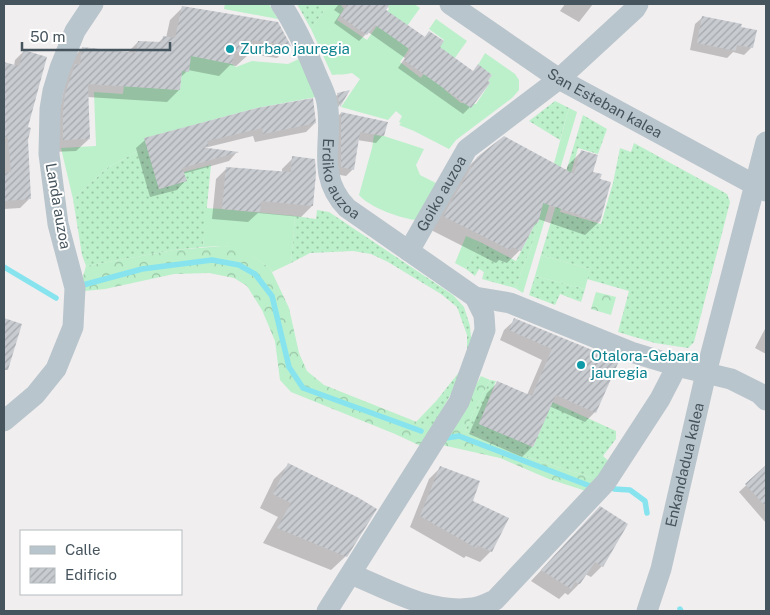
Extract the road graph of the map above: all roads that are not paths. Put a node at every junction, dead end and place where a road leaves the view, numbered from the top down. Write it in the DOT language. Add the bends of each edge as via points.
graph roads {
  1 [pos="93,4"];
  2 [pos="281,4"];
  3 [pos="450,4"];
  4 [pos="638,4"];
  5 [pos="559,79"];
  6 [pos="766,142"];
  7 [pos="761,188"];
  8 [pos="409,251"];
  9 [pos="476,297"];
  10 [pos="677,366"];
  11 [pos="706,373"];
  12 [pos="766,400"];
  13 [pos="4,421"];
  14 [pos="351,574"];
  15 [pos="328,611"];
  16 [pos="647,611"];
  1 -- 13 [label="street, Landa auzoa" via="75,31 52,91 50,109 49,154 58,224 75,288 73,327 56,369 35,394"];
  2 -- 8 [label="street, Erdiko auzoa" via="310,57 326,98 328,174 332,188 347,208"];
  3 -- 5 [label="street, San Esteban kalea"];
  4 -- 5 [label="street, Goiko auzoa"];
  5 -- 7 [label="street, San Esteban kalea"];
  5 -- 8 [label="street, Goiko auzoa" via="467,149"];
  6 -- 7 [label="street, Enkandadua kalea"];
  7 -- 11 [label="street, Enkandadua kalea"];
  8 -- 9 [label="street, Erdiko auzoa"];
  9 -- 10 [label="street, Erdiko auzoa" via="510,304 631,352"];
  9 -- 14 [label="street" via="484,315 485,330 459,402"];
  10 -- 11 [label="street, Erdiko auzoa"];
  10 -- 14 [label="street" via="660,400 606,482 495,600 475,608 449,609 421,603"];
  11 -- 12 [label="street, Erdiko auzoa" via="746,385"];
  11 -- 16 [label="street, Enkandadua kalea" via="661,569"];
  14 -- 15 [label="street"];
}
